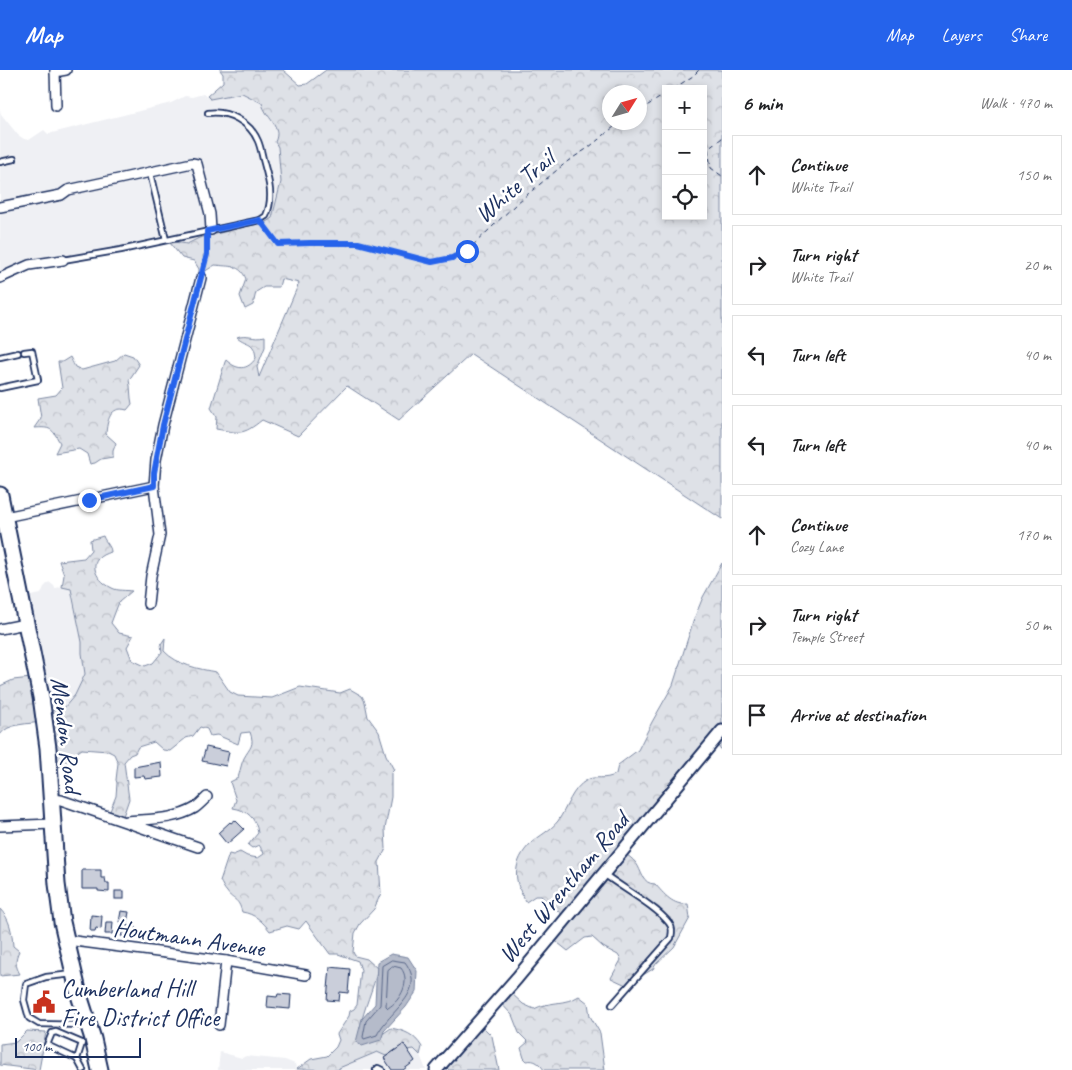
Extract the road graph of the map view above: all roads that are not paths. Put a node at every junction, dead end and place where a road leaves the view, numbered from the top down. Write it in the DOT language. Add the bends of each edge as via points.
graph roads {
  1 [pos="66,70"];
  2 [pos="55,71"];
  3 [pos="56,106"];
  4 [pos="208,113"];
  5 [pos="14,159"];
  6 [pos="0,162"];
  7 [pos="150,173"];
  8 [pos="0,207"];
  9 [pos="209,230"];
  10 [pos="166,240"];
  11 [pos="63,260"];
  12 [pos="0,278"];
  13 [pos="201,278"];
  14 [pos="0,357"];
  15 [pos="0,388"];
  16 [pos="154,486"];
  17 [pos="0,495"];
  18 [pos="5,517"];
  19 [pos="148,604"];
  20 [pos="26,624"];
  21 [pos="0,629"];
  22 [pos="722,731"];
  23 [pos="207,797"];
  24 [pos="52,798"];
  25 [pos="125,821"];
  26 [pos="54,824"];
  27 [pos="0,826"];
  28 [pos="198,847"];
  29 [pos="603,874"];
  30 [pos="67,940"];
  31 [pos="226,961"];
  32 [pos="74,974"];
  33 [pos="306,975"];
  34 [pos="612,1005"];
  35 [pos="219,1025"];
  36 [pos="87,1032"];
  37 [pos="74,1040"];
  38 [pos="77,1059"];
  39 [pos="83,1070"];
  40 [pos="100,1070"];
  41 [pos="376,1070"];
  42 [pos="382,1070"];
  43 [pos="436,1070"];
  1 -- 2 [label="street"];
  2 -- 3 [label="street"];
  4 -- 9 [label="lane" via="218,111 250,128 258,140 270,184 266,216"];
  5 -- 6 [label="lane"];
  7 -- 8 [label="street"];
  7 -- 9 [label="street" via="197,164 210,214"];
  7 -- 10 [label="lane"];
  9 -- 10 [label="lane"];
  10 -- 11 [label="lane"];
  11 -- 12 [label="street" via="29,266"];
  13 -- 16 [label="street" via="163,425"];
  14 -- 15 [label="lane" via="32,351 38,380"];
  16 -- 18 [label="street"];
  16 -- 19 [label="street" via="160,535"];
  17 -- 18 [label="main road, Mendon Road"];
  18 -- 20 [label="main road, Mendon Road"];
  20 -- 21 [label="street"];
  20 -- 24 [label="main road, Mendon Road" via="41,697"];
  22 -- 29 [label="street, West Wrentham Road"];
  23 -- 25 [label="street" via="195,808 181,813"];
  24 -- 25 [label="street"];
  24 -- 26 [label="main road, Mendon Road"];
  25 -- 28 [label="street"];
  26 -- 27 [label="street"];
  26 -- 30 [label="main road, Mendon Road" via="57,884"];
  29 -- 34 [label="lane" via="653,908 672,929 671,938"];
  29 -- 43 [label="street, West Wrentham Road"];
  30 -- 31 [label="street, Houtmann Avenue"];
  30 -- 32 [label="main road, Mendon Road"];
  31 -- 33 [label="street, Houtmann Avenue"];
  31 -- 35 [label="street"];
  32 -- 36 [label="main road, Mendon Road"];
  32 -- 36 [label="lane" via="46,977 26,984 24,1000 29,1018 39,1024"];
  36 -- 37 [label="lane"];
  36 -- 40 [label="main road, Mendon Road"];
  37 -- 38 [label="lane" via="82,1043"];
  37 -- 38 [label="lane" via="56,1032 52,1033 47,1045 68,1052"];
  38 -- 39 [label="lane"];
  41 -- 42 [label="lane"];
}
